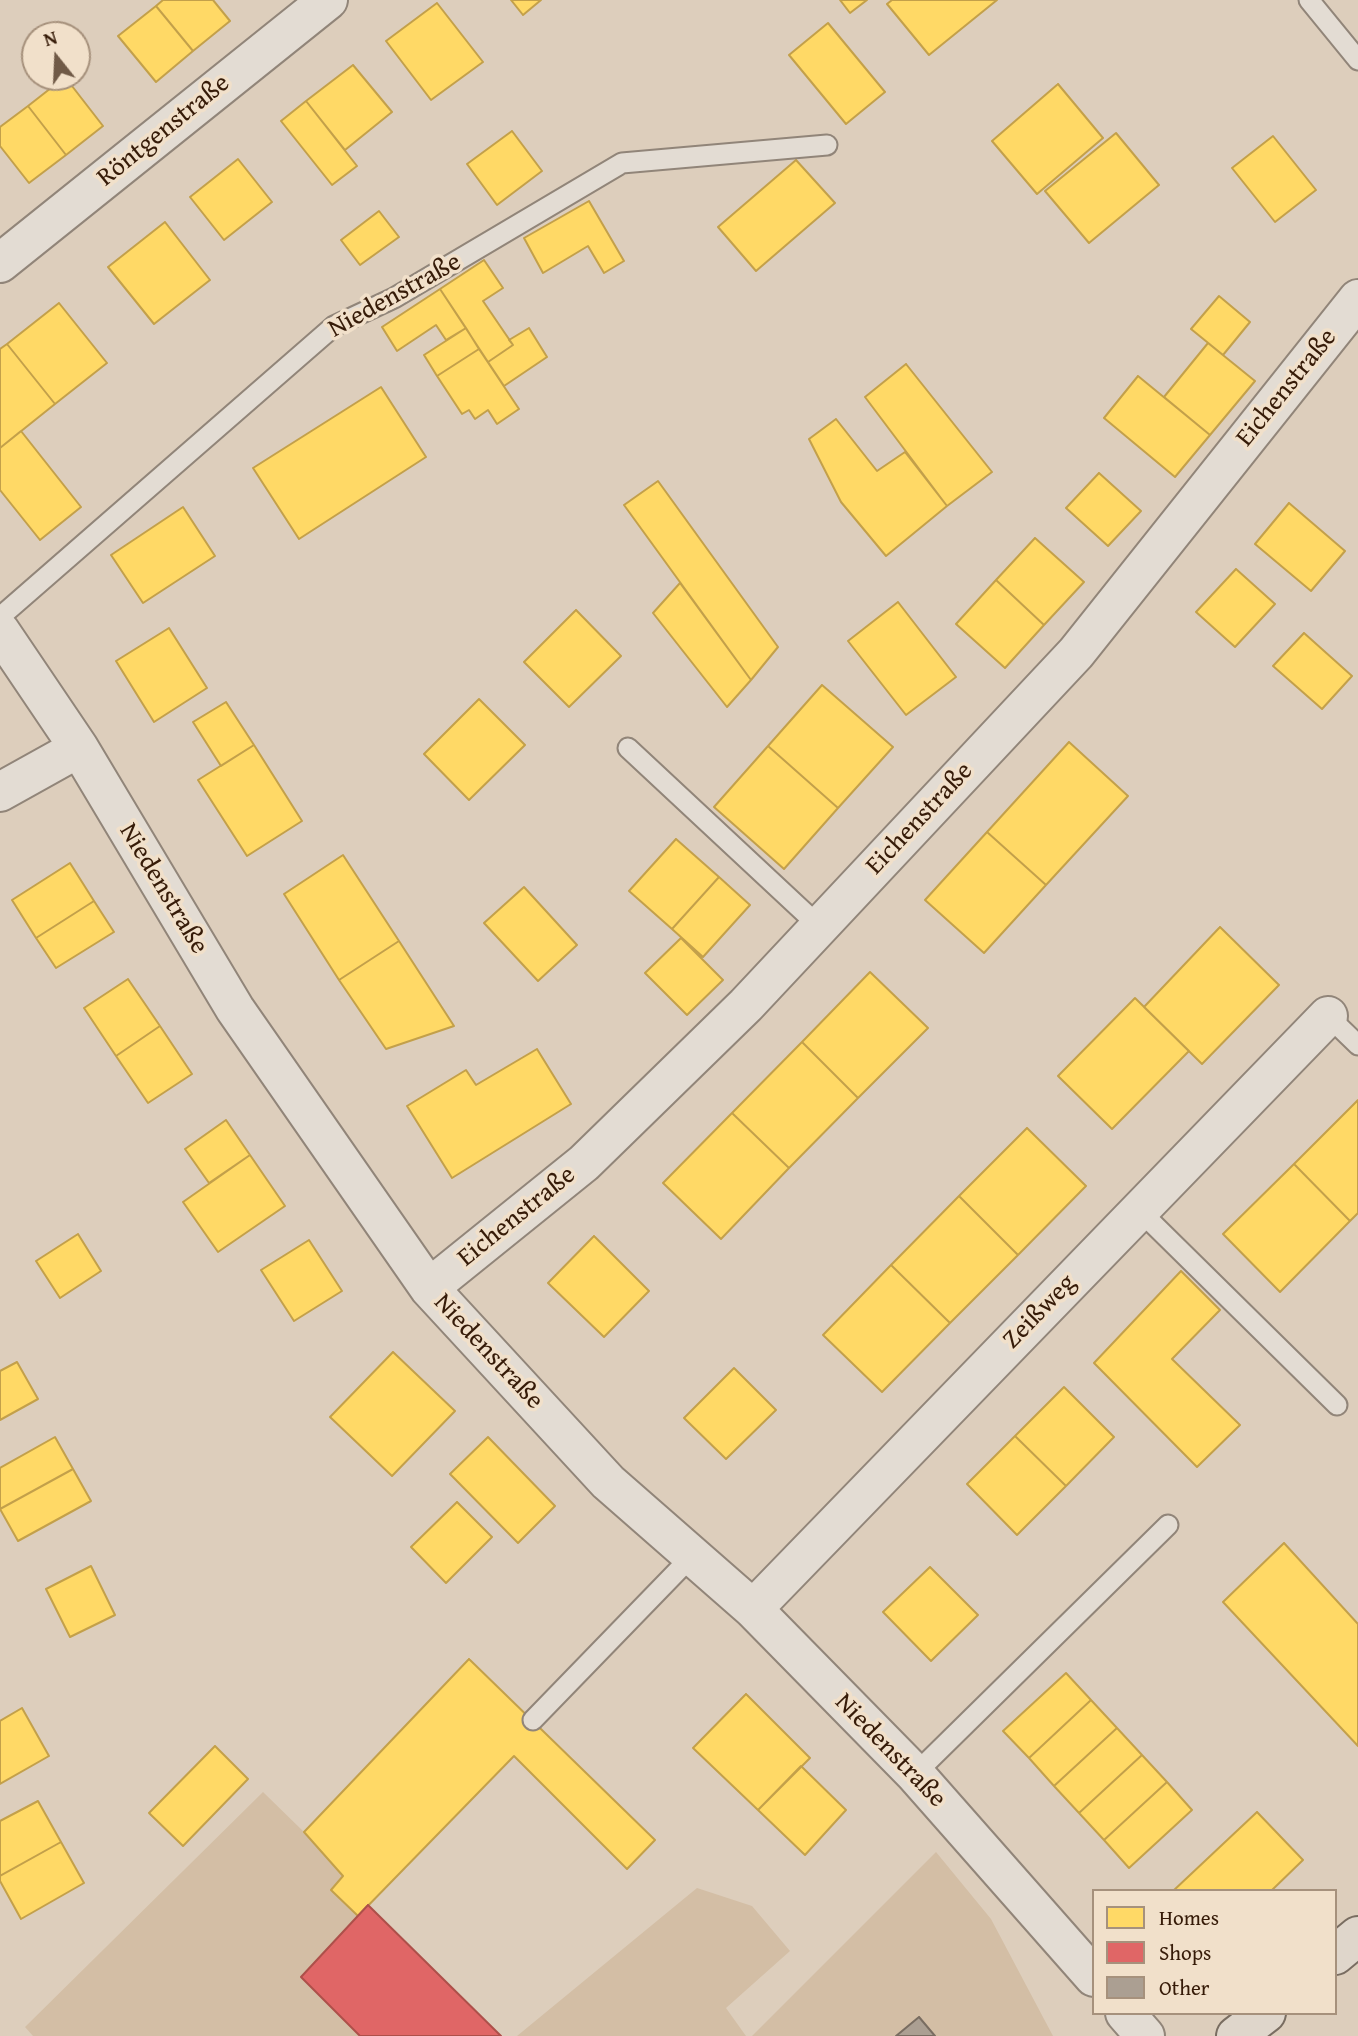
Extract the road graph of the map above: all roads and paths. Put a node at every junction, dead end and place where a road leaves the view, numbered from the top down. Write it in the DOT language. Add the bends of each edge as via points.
graph roads {
  1 [pos="328,0"];
  2 [pos="1309,0"];
  3 [pos="1358,60"];
  4 [pos="827,145"];
  5 [pos="0,262"];
  6 [pos="1358,299"];
  7 [pos="0,617"];
  8 [pos="0,631"];
  9 [pos="79,748"];
  10 [pos="628,748"];
  11 [pos="0,792"];
  12 [pos="820,927"];
  13 [pos="1328,1016"];
  14 [pos="1358,1045"];
  15 [pos="1139,1210"];
  16 [pos="429,1288"];
  17 [pos="1337,1405"];
  18 [pos="1168,1525"];
  19 [pos="692,1556"];
  20 [pos="753,1609"];
  21 [pos="533,1720"];
  22 [pos="915,1774"];
  23 [pos="1358,1936"];
  24 [pos="1337,1953"];
  25 [pos="1092,1975"];
  26 [pos="1127,2015"];
  27 [pos="1263,2015"];
  28 [pos="1145,2036"];
  29 [pos="1236,2036"];
  1 -- 5 [label="street, Röntgenstraße"];
  2 -- 3 [label="lane"];
  4 -- 7 [label="lane, Niedenstraße" via="622,163 394,298 334,326"];
  6 -- 12 [label="street, Eichenstraße" via="1076,653"];
  8 -- 9 [label="street, Niedenstraße"];
  9 -- 11 [label="street"];
  9 -- 16 [label="street, Niedenstraße" via="235,1009"];
  10 -- 12 [label="lane"];
  12 -- 16 [label="street, Eichenstraße" via="584,1163"];
  13 -- 14 [label="lane"];
  13 -- 15 [label="street, Zeißweg"];
  15 -- 17 [label="lane"];
  15 -- 20 [label="street, Zeißweg"];
  16 -- 19 [label="street, Niedenstraße" via="608,1482"];
  18 -- 22 [label="lane"];
  19 -- 20 [label="street, Niedenstraße"];
  19 -- 21 [label="lane"];
  20 -- 22 [label="street, Niedenstraße"];
  22 -- 25 [label="street, Niedenstraße"];
  23 -- 24 [label="main road"];
  26 -- 28 [label="street"];
  27 -- 29 [label="main road"];
}
